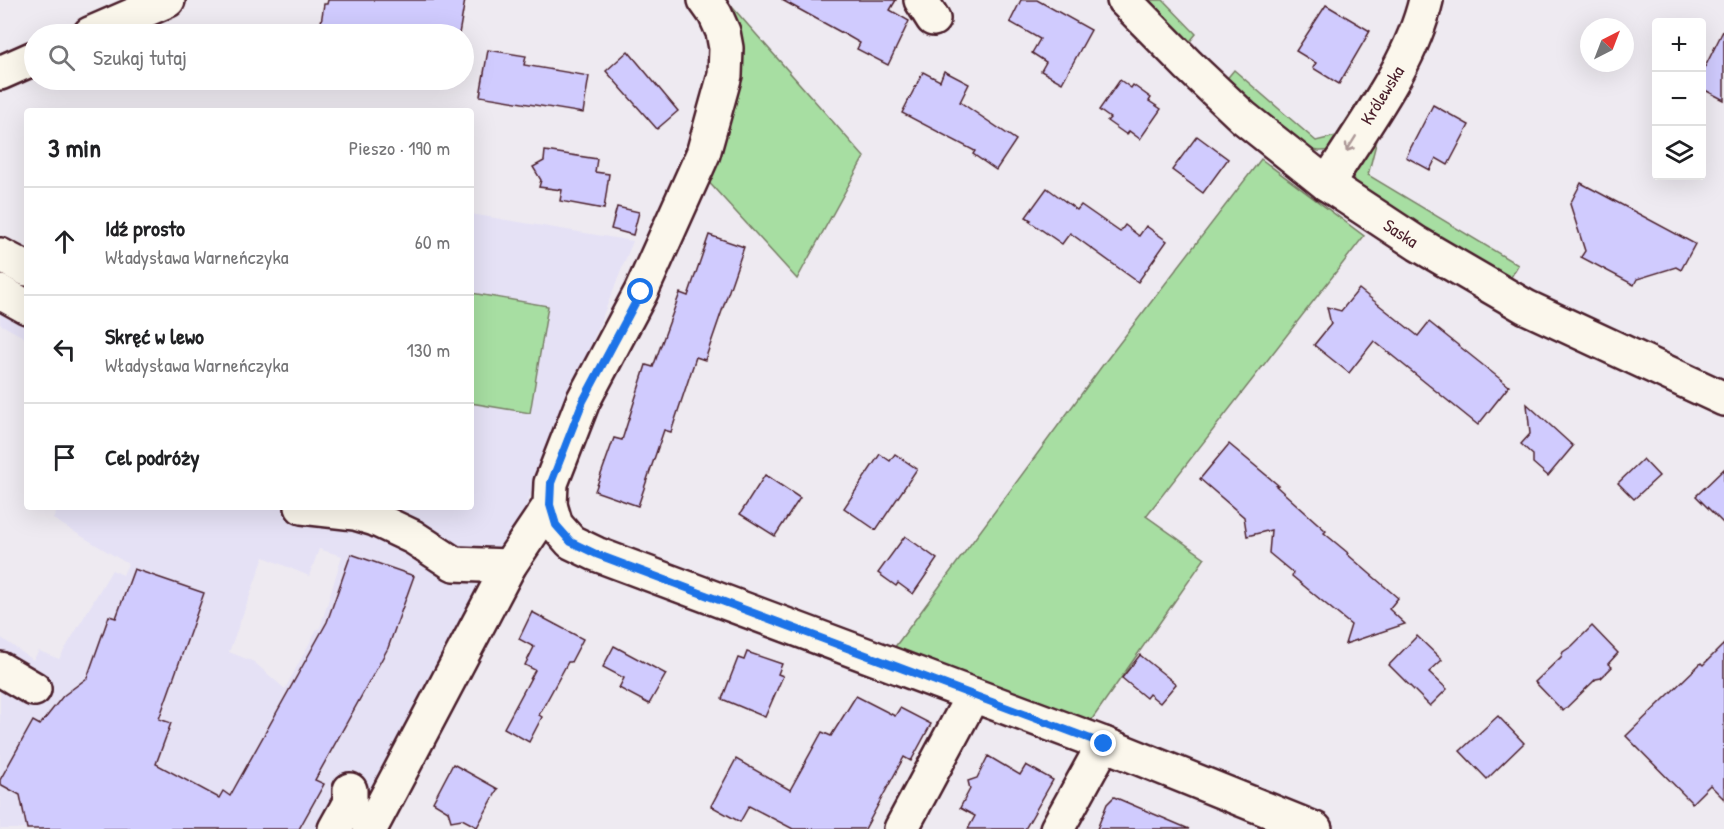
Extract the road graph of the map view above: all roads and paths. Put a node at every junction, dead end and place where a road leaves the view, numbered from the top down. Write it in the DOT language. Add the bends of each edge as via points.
graph roads {
  1 [pos="168,0"];
  2 [pos="705,0"];
  3 [pos="1124,0"];
  4 [pos="1426,0"];
  5 [pos="113,24"];
  6 [pos="24,62"];
  7 [pos="0,73"];
  8 [pos="1327,184"];
  9 [pos="0,255"];
  10 [pos="24,267"];
  11 [pos="0,292"];
  12 [pos="24,305"];
  13 [pos="1724,399"];
  14 [pos="550,505"];
  15 [pos="328,510"];
  16 [pos="509,566"];
  17 [pos="1,672"];
  18 [pos="34,689"];
  19 [pos="973,695"];
  20 [pos="1104,744"];
  21 [pos="350,790"];
  22 [pos="1277,822"];
  23 [pos="335,829"];
  24 [pos="370,829"];
  25 [pos="900,829"];
  26 [pos="1057,829"];
  27 [pos="1315,829"];
  1 -- 5 [label="street"];
  2 -- 14 [label="street" via="723,32 726,48 725,75 704,154 641,292 583,401 551,483"];
  3 -- 8 [label="street, Saska" via="1242,117"];
  4 -- 8 [label="street, Królewska, one-way" via="1413,42 1399,69"];
  6 -- 7 [label="street"];
  8 -- 13 [label="street, Saska" via="1418,244 1519,303"];
  9 -- 10 [label="street"];
  11 -- 12 [label="street"];
  14 -- 16 [label="street"];
  14 -- 19 [label="street" via="556,525 571,542 596,554"];
  15 -- 16 [label="street" via="375,519 413,537 454,564"];
  16 -- 24 [label="street"];
  17 -- 18 [label="street"];
  19 -- 20 [label="street"];
  19 -- 25 [label="street"];
  20 -- 22 [label="street"];
  20 -- 26 [label="street"];
  21 -- 23 [label="street" via="350,802"];
  22 -- 27 [label="street"];
}
